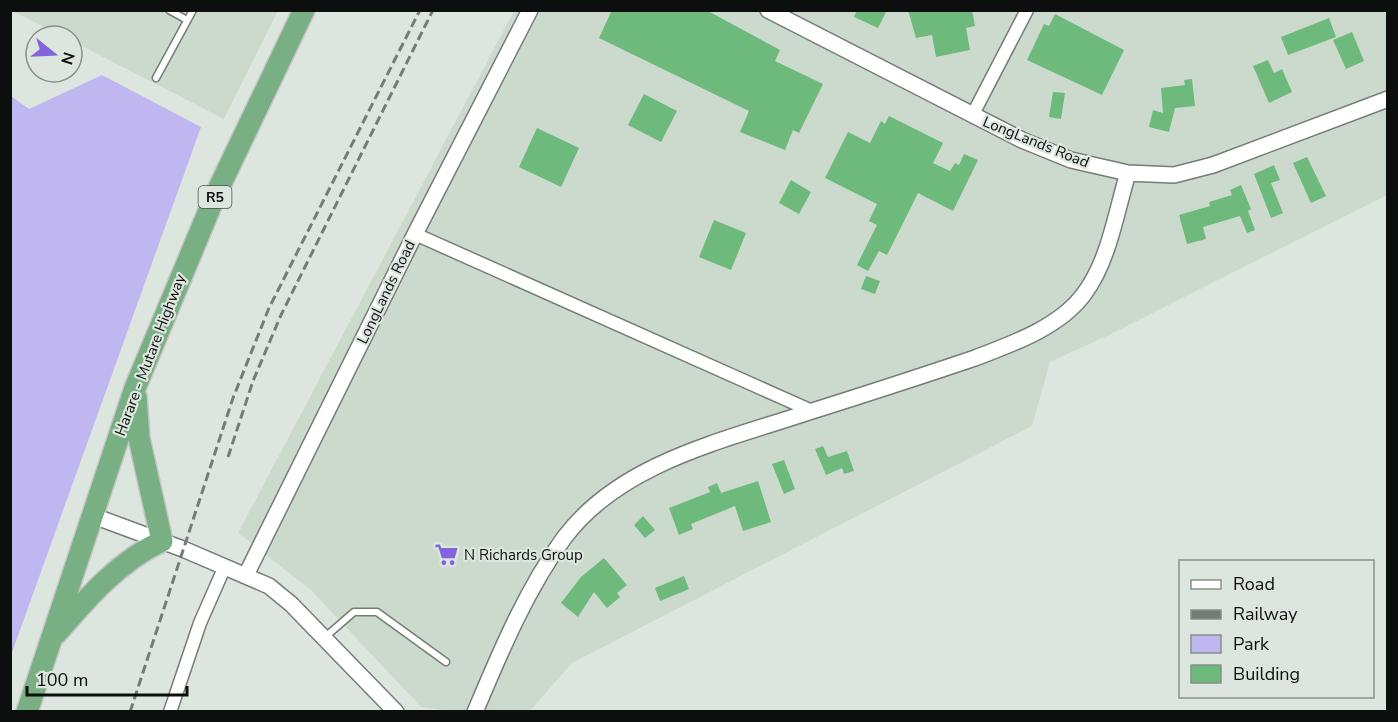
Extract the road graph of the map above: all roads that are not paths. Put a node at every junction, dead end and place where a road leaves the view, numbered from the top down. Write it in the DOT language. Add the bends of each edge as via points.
graph roads {
  1 [pos="169,10"];
  2 [pos="193,10"];
  3 [pos="304,10"];
  4 [pos="530,10"];
  5 [pos="768,10"];
  6 [pos="1027,10"];
  7 [pos="188,20"];
  8 [pos="156,78"];
  9 [pos="1388,99"];
  10 [pos="972,116"];
  11 [pos="1128,173"];
  12 [pos="415,234"];
  13 [pos="135,388"];
  14 [pos="812,411"];
  15 [pos="91,515"];
  16 [pos="162,541"];
  17 [pos="225,566"];
  18 [pos="246,575"];
  19 [pos="324,638"];
  20 [pos="50,642"];
  21 [pos="446,662"];
  22 [pos="478,708"];
  23 [pos="27,711"];
  24 [pos="170,711"];
  25 [pos="396,711"];
  1 -- 7 [label="lane"];
  2 -- 7 [label="lane"];
  3 -- 13 [label="highway, Harare - Mutare Highway / R5" via="216,196"];
  4 -- 12 [label="street, LongLands Road"];
  5 -- 10 [label="street, LongLands Road"];
  6 -- 10 [label="street"];
  7 -- 8 [label="lane"];
  9 -- 11 [label="street, LongLands Road" via="1213,165 1174,176"];
  10 -- 11 [label="street, LongLands Road" via="1071,160"];
  11 -- 14 [label="street" via="1098,269 1084,295 1069,310 1013,343"];
  12 -- 14 [label="street"];
  12 -- 18 [label="street, LongLands Road"];
  13 -- 15 [label="highway, Harare - Mutare Highway / R5"];
  13 -- 16 [label="highway" via="139,438"];
  14 -- 22 [label="street" via="663,464 604,498 565,538 547,565 515,622"];
  15 -- 16 [label="street"];
  15 -- 20 [label="highway, Harare - Mutare Highway / R5"];
  16 -- 17 [label="street"];
  16 -- 20 [label="highway" via="134,556 98,588"];
  17 -- 18 [label="street"];
  17 -- 24 [label="street"];
  18 -- 19 [label="street" via="269,586"];
  19 -- 21 [label="lane" via="354,612 377,612"];
  19 -- 25 [label="street"];
  20 -- 23 [label="highway, Harare - Mutare Highway / R5"];
}
